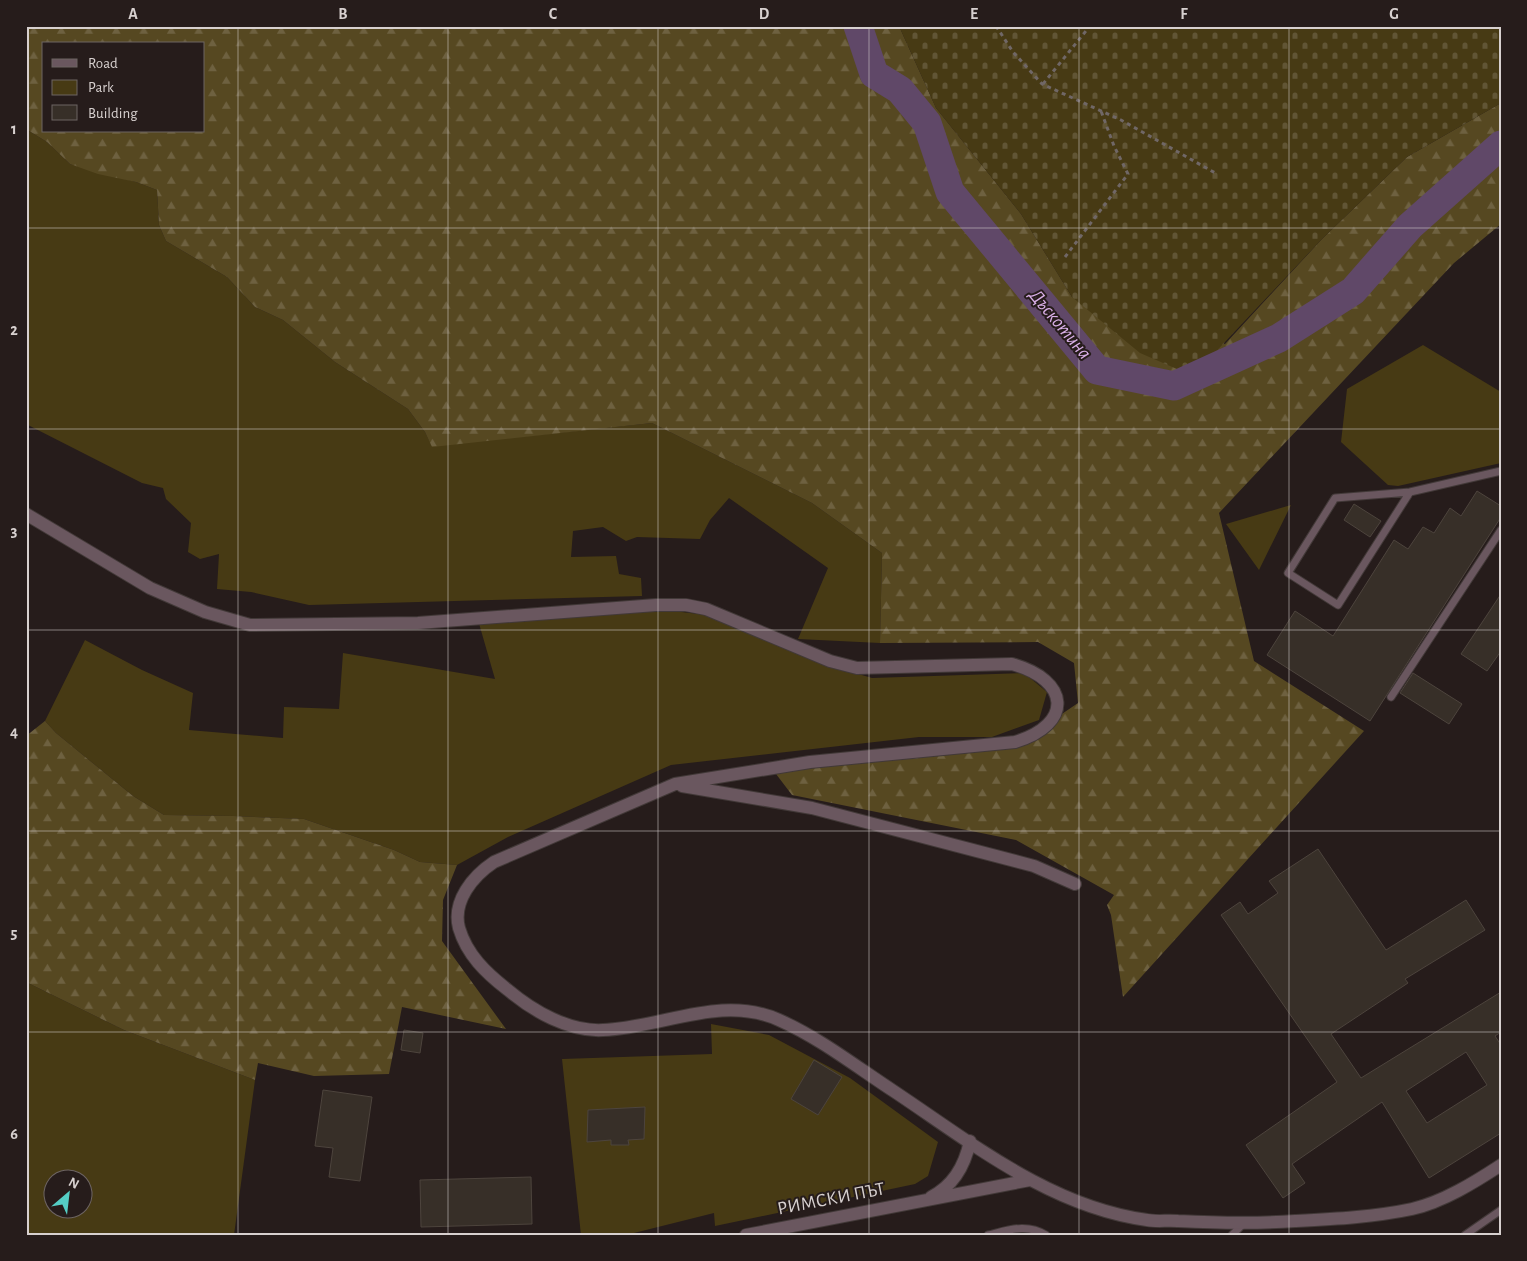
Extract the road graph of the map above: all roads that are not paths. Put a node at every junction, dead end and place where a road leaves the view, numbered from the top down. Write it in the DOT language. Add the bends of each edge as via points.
graph roads {
  1 [pos="1501,471"];
  2 [pos="1410,492"];
  3 [pos="26,514"];
  4 [pos="1501,530"];
  5 [pos="1390,697"];
  6 [pos="675,784"];
  7 [pos="1075,884"];
  8 [pos="970,1141"];
  9 [pos="1501,1165"];
  10 [pos="1030,1180"];
  11 [pos="924,1200"];
  12 [pos="1501,1210"];
  13 [pos="1243,1224"];
  14 [pos="746,1235"];
  15 [pos="988,1235"];
  16 [pos="1046,1235"];
  17 [pos="1232,1235"];
  18 [pos="1465,1235"];
  1 -- 2 [label="lane"];
  2 -- 2 [label="lane" via="1335,498 1288,573 1338,605"];
  3 -- 6 [label="street" via="150,588 206,612 250,625 418,623 686,605 706,609 857,668 1012,664 1030,669 1049,681 1056,695 1056,712 1048,725 1033,737 1015,742 810,762"];
  4 -- 5 [label="lane"];
  6 -- 7 [label="street" via="812,808 1034,866"];
  6 -- 8 [label="street" via="494,862 476,874 463,896 457,920 464,945 486,972 519,999 553,1019 580,1028 602,1030 726,1009 753,1012 778,1020"];
  8 -- 10 [label="street"];
  8 -- 11 [label="street, РИМСКИ ПЪТ" via="965,1160 954,1179"];
  9 -- 13 [label="street" via="1414,1208 1337,1219"];
  10 -- 11 [label="street, РИМСКИ ПЪТ"];
  10 -- 13 [label="street" via="1072,1200 1131,1218"];
  11 -- 14 [label="street, РИМСКИ ПЪТ"];
  12 -- 18 [label="lane"];
  13 -- 17 [label="lane"];
  15 -- 16 [label="lane" via="1025,1227 1036,1228"];
}
